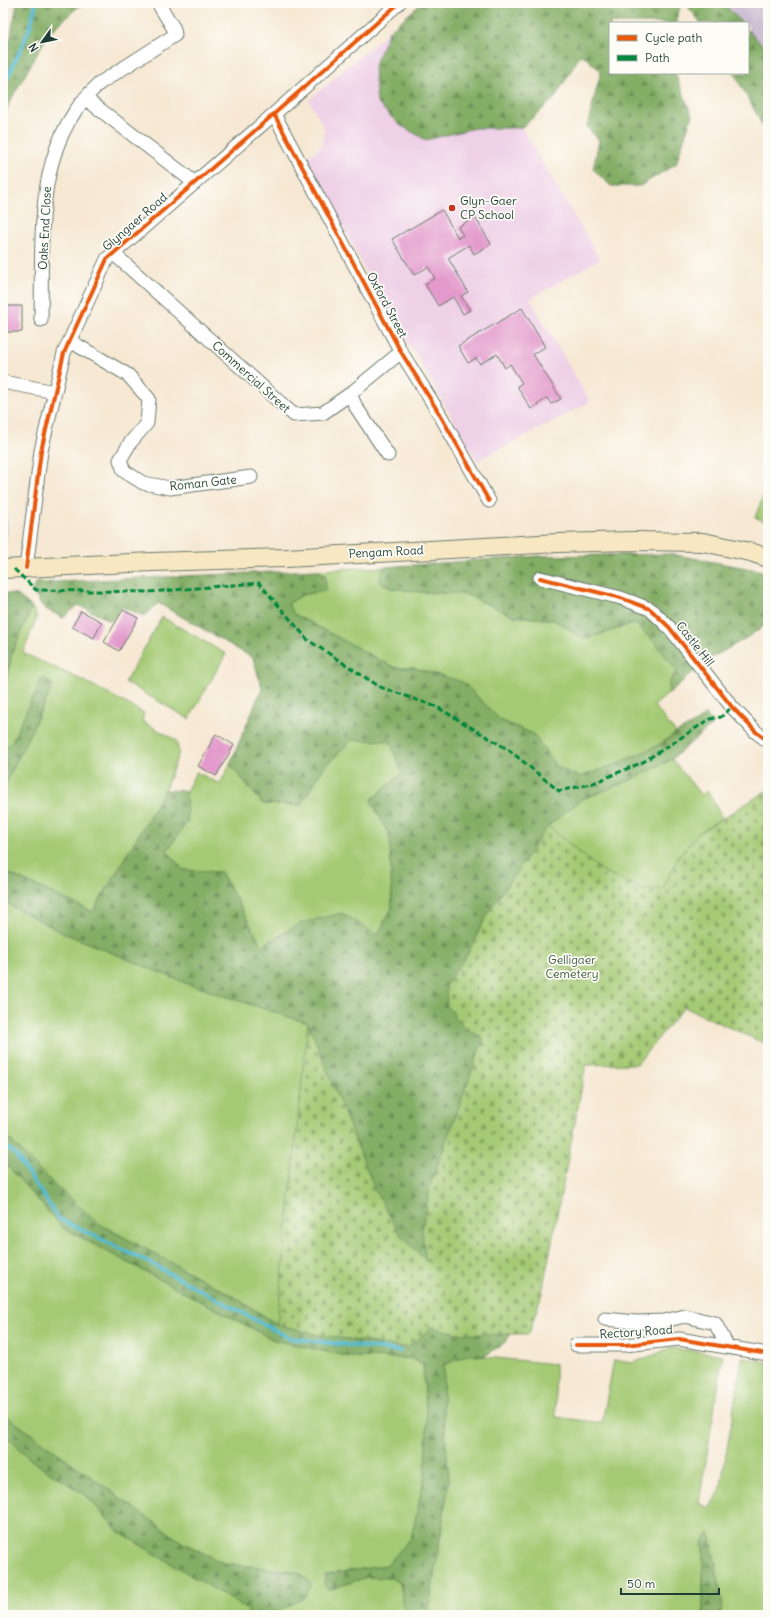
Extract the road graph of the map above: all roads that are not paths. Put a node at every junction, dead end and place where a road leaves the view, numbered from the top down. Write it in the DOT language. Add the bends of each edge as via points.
graph roads {
  1 [pos="158,3"];
  2 [pos="399,3"];
  3 [pos="85,98"];
  4 [pos="274,114"];
  5 [pos="195,183"];
  6 [pos="113,253"];
  7 [pos="41,320"];
  8 [pos="70,341"];
  9 [pos="401,352"];
  10 [pos="3,382"];
  11 [pos="55,392"];
  12 [pos="350,394"];
  13 [pos="388,455"];
  14 [pos="251,477"];
  15 [pos="489,501"];
  16 [pos="768,558"];
  17 [pos="26,568"];
  18 [pos="3,569"];
  19 [pos="540,578"];
  20 [pos="768,741"];
  21 [pos="604,1319"];
  22 [pos="576,1345"];
  23 [pos="728,1346"];
  24 [pos="768,1354"];
  1 -- 3 [label="street, Oaks End Close" via="175,35 100,83"];
  2 -- 4 [label="street, Glyngaer Road"];
  3 -- 5 [label="street"];
  3 -- 7 [label="street, Oaks End Close" via="60,135 45,192"];
  4 -- 5 [label="street, Glyngaer Road"];
  4 -- 9 [label="street, Oxford Street"];
  5 -- 6 [label="street, Glyngaer Road"];
  6 -- 8 [label="street, Glyngaer Road" via="107,259"];
  6 -- 12 [label="street, Commercial Street" via="294,415 323,413"];
  8 -- 11 [label="street, Glyngaer Road" via="64,353"];
  8 -- 14 [label="street, Roman Gate" via="128,375 149,399 147,423 120,460 124,471 143,483 170,488"];
  9 -- 12 [label="street, Commercial Street"];
  9 -- 15 [label="street, Oxford Street"];
  10 -- 11 [label="street"];
  11 -- 17 [label="street, Glyngaer Road" via="41,451"];
  12 -- 13 [label="street"];
  16 -- 17 [label="main road, Pengam Road" via="703,542 618,541"];
  17 -- 18 [label="main road, Pengam Road"];
  19 -- 20 [label="street, Castle Hill" via="621,598 650,609 669,627 732,708"];
  21 -- 23 [label="street" via="664,1321 685,1316 715,1323"];
  22 -- 23 [label="street, Rectory Road" via="624,1345 679,1339"];
  23 -- 24 [label="street, Rectory Road"];
}
